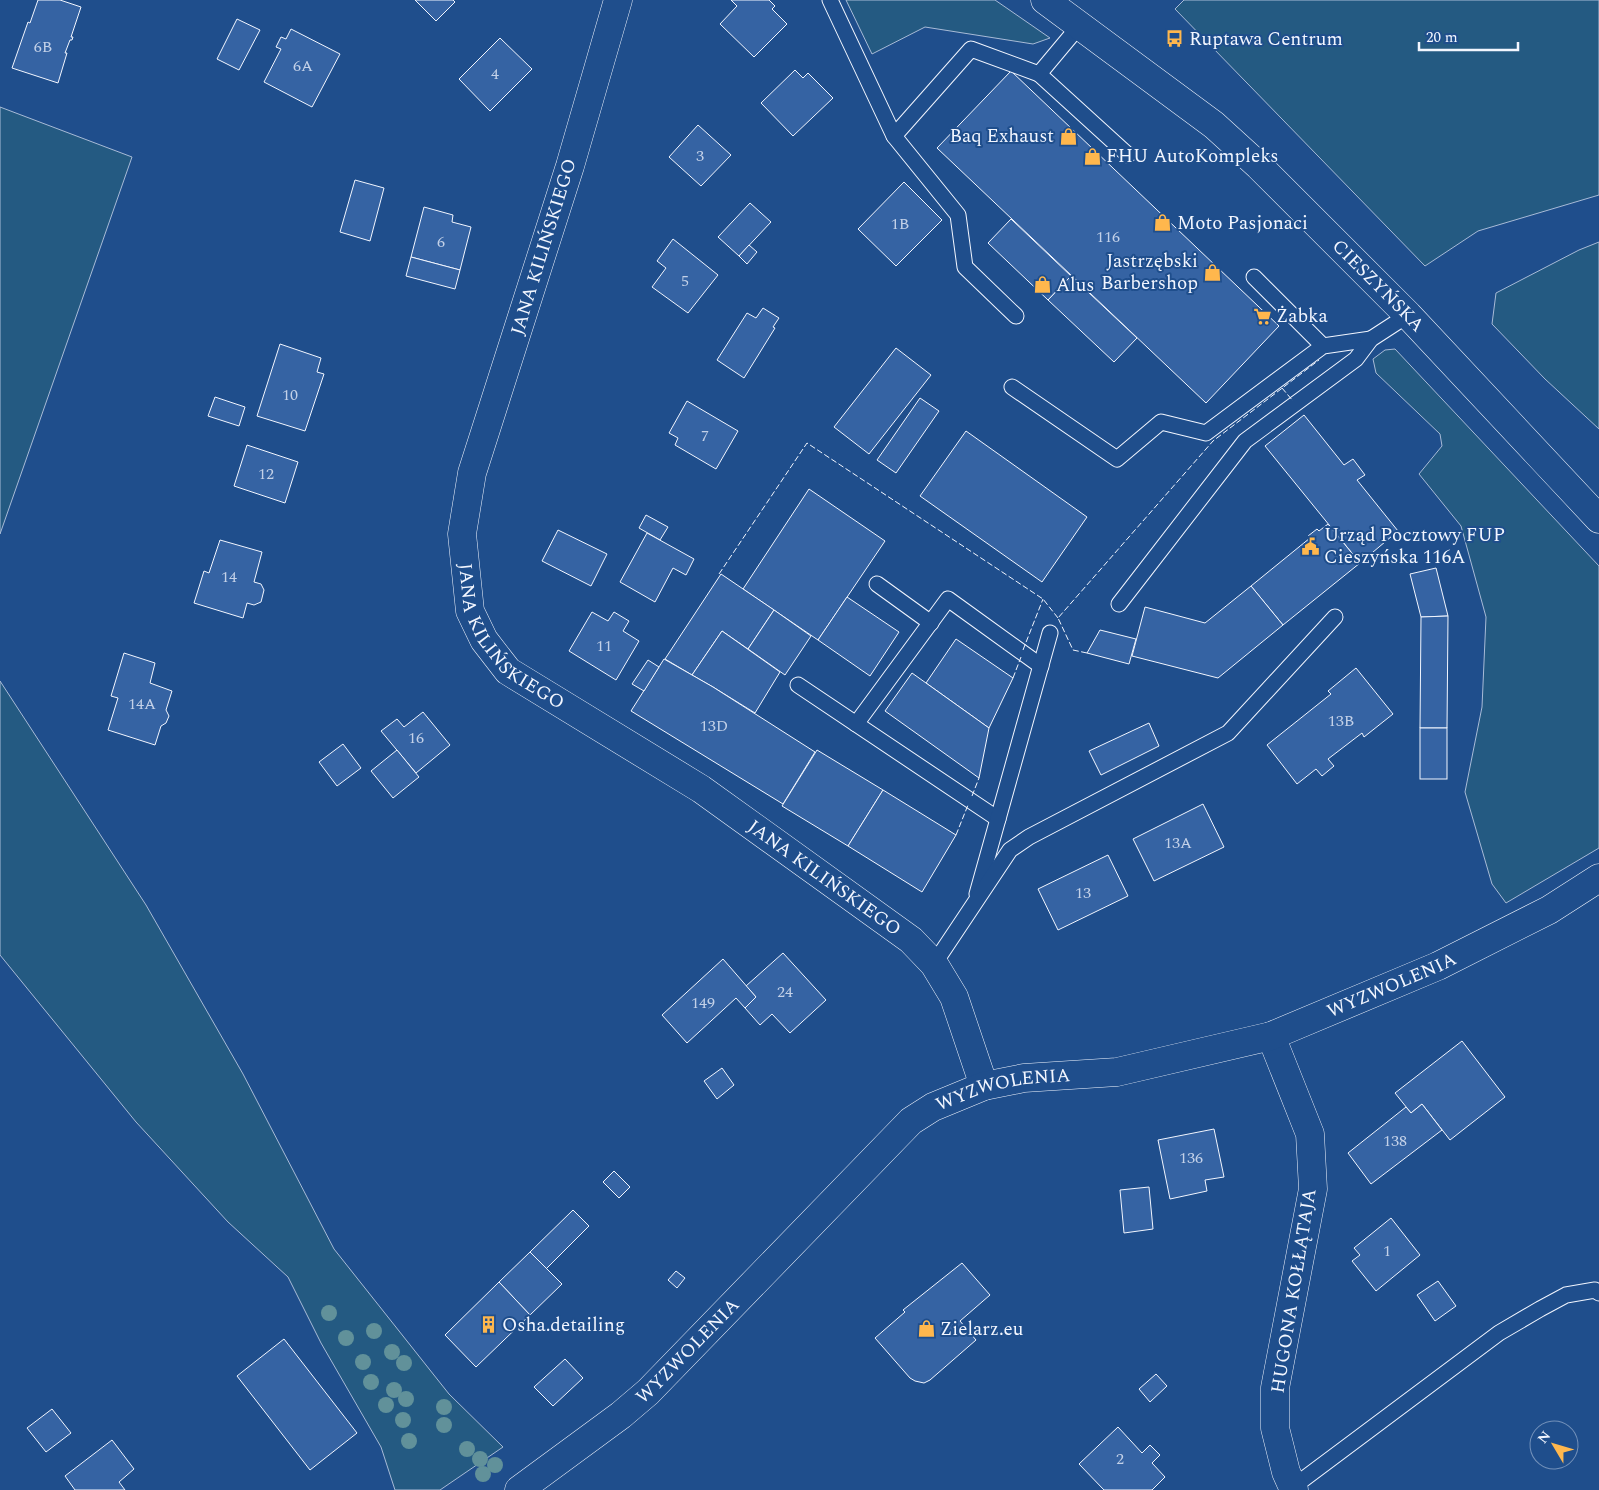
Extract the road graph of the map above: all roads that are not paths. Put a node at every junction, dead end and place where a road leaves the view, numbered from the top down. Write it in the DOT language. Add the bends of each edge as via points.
graph roads {
  1 [pos="618,0"];
  2 [pos="830,0"];
  3 [pos="1045,0"];
  4 [pos="1080,25"];
  5 [pos="1039,74"];
  6 [pos="894,136"];
  7 [pos="1128,155"];
  8 [pos="1254,277"];
  9 [pos="1408,315"];
  10 [pos="1016,316"];
  11 [pos="1371,339"];
  12 [pos="1323,346"];
  13 [pos="1012,387"];
  14 [pos="1599,518"];
  15 [pos="877,584"];
  16 [pos="1119,604"];
  17 [pos="1335,617"];
  18 [pos="931,623"];
  19 [pos="1050,633"];
  20 [pos="1041,666"];
  21 [pos="798,685"];
  22 [pos="856,724"];
  23 [pos="998,819"];
  24 [pos="1599,878"];
  25 [pos="973,906"];
  26 [pos="934,964"];
  27 [pos="1271,1036"];
  28 [pos="984,1086"];
  29 [pos="1599,1293"];
  30 [pos="1293,1489"];
  31 [pos="519,1490"];
  1 -- 26 [label="street, JANA KILIŃSKIEGO" via="570,166 472,473 462,534 470,611 484,640 508,671 701,789 911,940"];
  2 -- 6 [label="lane"];
  3 -- 4 [label="street, CIESZYŃSKA"];
  4 -- 5 [label="lane"];
  4 -- 9 [label="street, CIESZYŃSKA" via="1214,125"];
  5 -- 6 [label="lane" via="972,49"];
  5 -- 7 [label="lane"];
  6 -- 10 [label="lane" via="958,216 965,267"];
  8 -- 12 [label="lane"];
  9 -- 11 [label="lane"];
  9 -- 14 [label="street, CIESZYŃSKA"];
  11 -- 12 [label="lane"];
  11 -- 16 [label="lane" via="1356,359 1245,441"];
  12 -- 13 [label="lane" via="1206,433 1161,422 1117,458"];
  15 -- 18 [label="lane"];
  17 -- 25 [label="lane" via="1228,733 1029,837 1010,850"];
  18 -- 20 [label="lane" via="948,599"];
  18 -- 22 [label="lane"];
  19 -- 20 [label="lane"];
  20 -- 23 [label="lane"];
  21 -- 22 [label="lane"];
  22 -- 23 [label="lane"];
  23 -- 25 [label="lane"];
  24 -- 27 [label="street, WYZWOLENIA" via="1550,910 1438,966"];
  25 -- 26 [label="lane"];
  26 -- 28 [label="street, JANA KILIŃSKIEGO" via="954,997"];
  27 -- 28 [label="street, WYZWOLENIA" via="1117,1072 1024,1078"];
  27 -- 30 [label="street, HUGONA KOŁŁĄTAJA" via="1310,1134 1312,1189 1275,1388 1276,1428"];
  28 -- 31 [label="street, WYZWOLENIA" via="911,1120 648,1392"];
  29 -- 30 [label="lane" via="1595,1290 1566,1295 1499,1333"];
}
